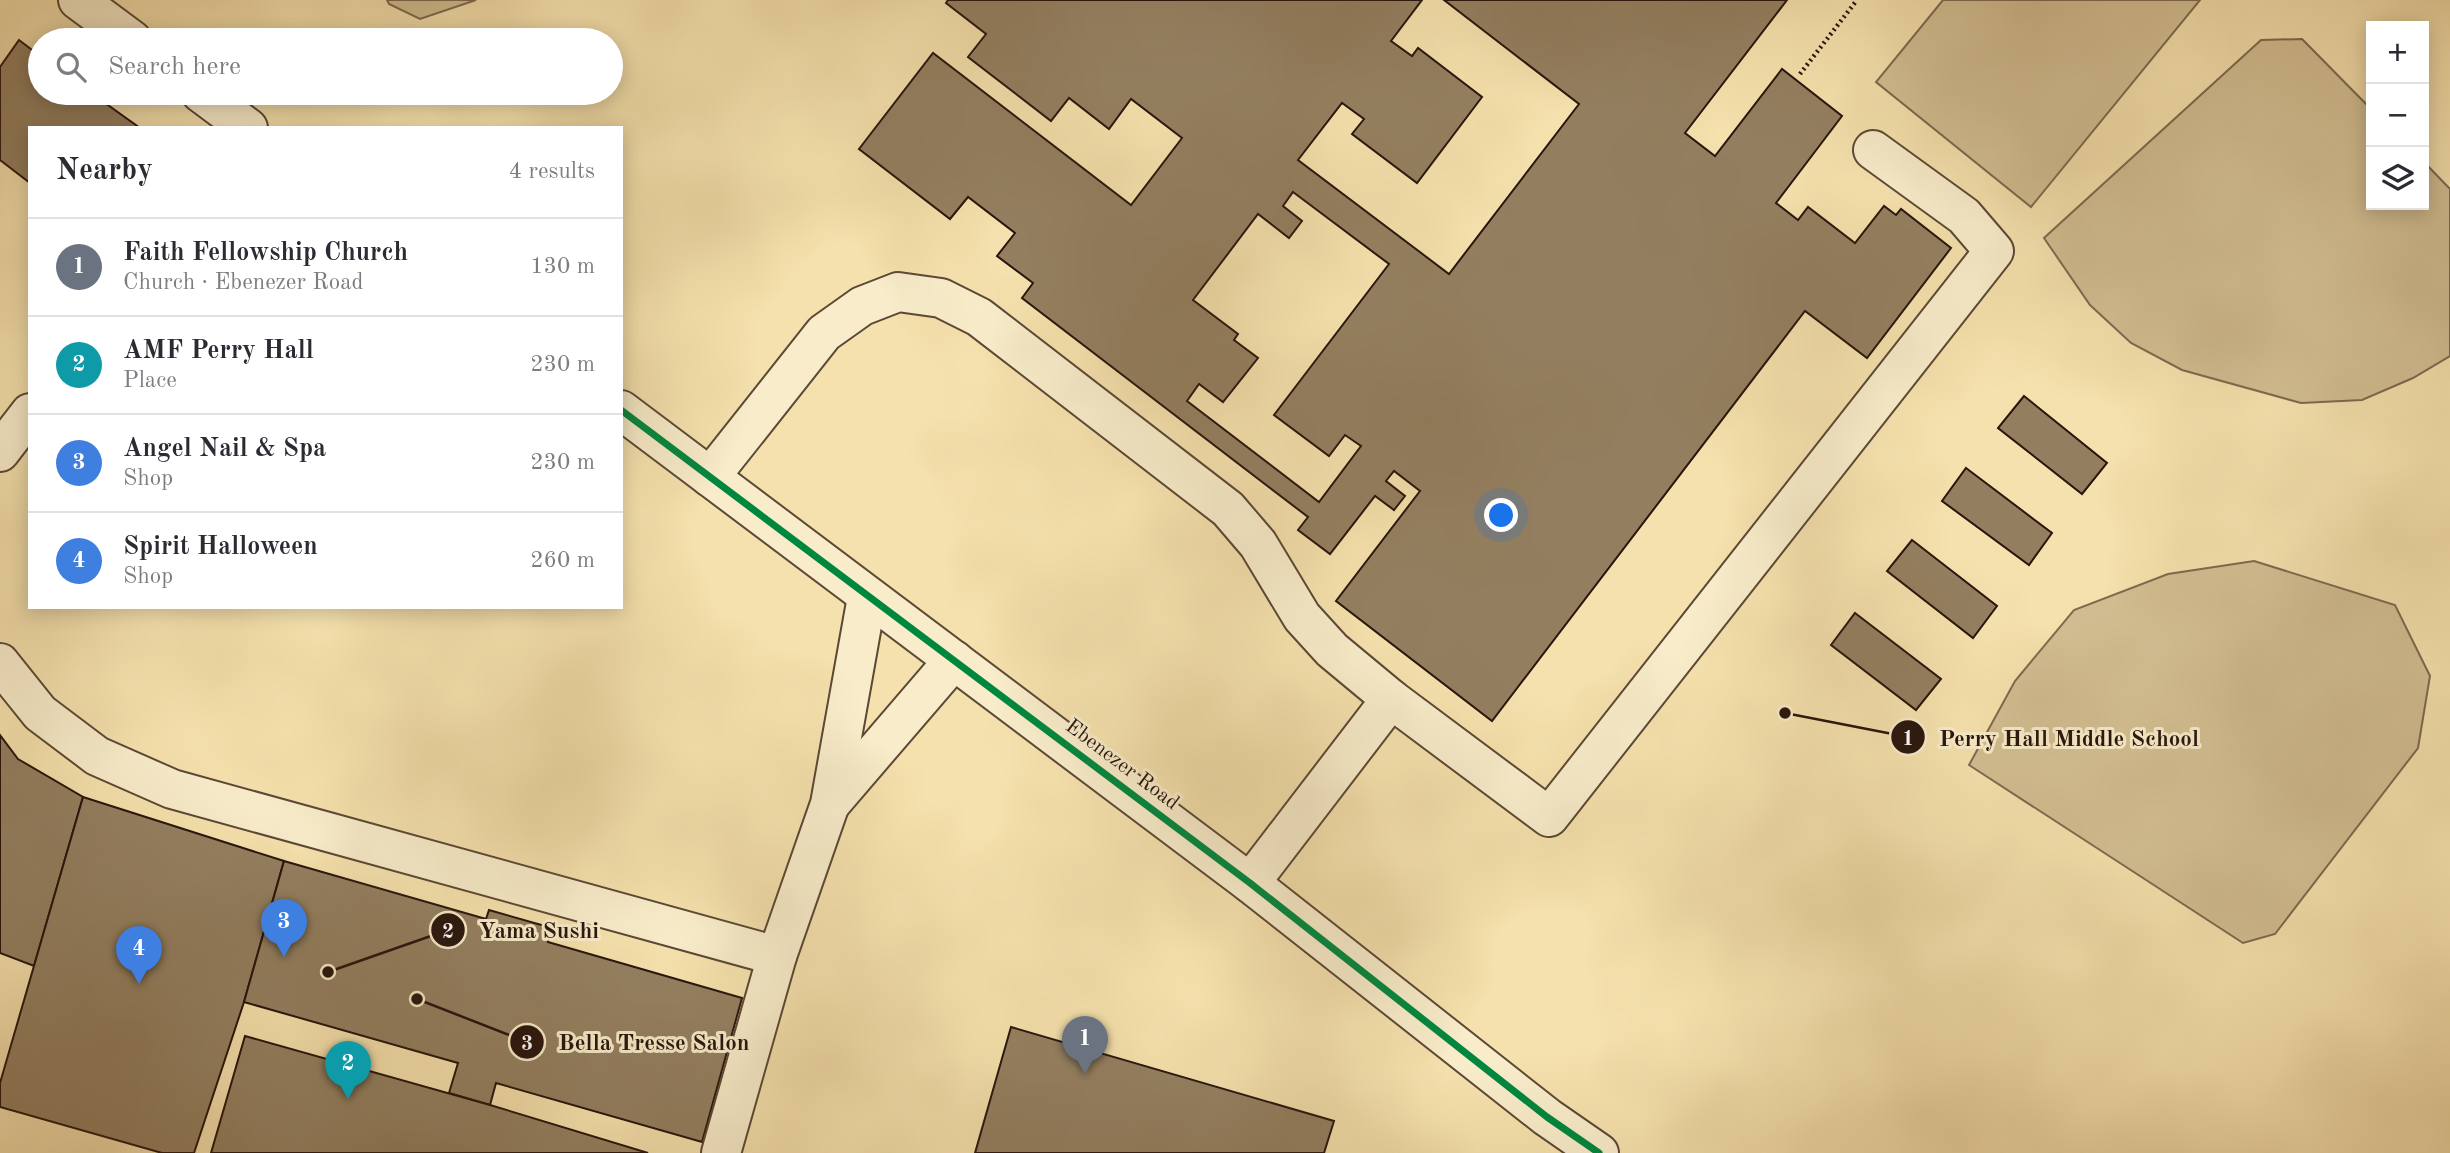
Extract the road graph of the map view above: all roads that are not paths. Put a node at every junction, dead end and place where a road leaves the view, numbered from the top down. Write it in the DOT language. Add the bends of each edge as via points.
graph roads {
  1 [pos="79,0"];
  2 [pos="116,28"];
  3 [pos="217,105"];
  4 [pos="245,126"];
  5 [pos="1873,150"];
  6 [pos="623,412"];
  7 [pos="28,417"];
  8 [pos="0,452"];
  9 [pos="710,477"];
  10 [pos="867,597"];
  11 [pos="954,660"];
  12 [pos="0,663"];
  13 [pos="1391,699"];
  14 [pos="830,804"];
  15 [pos="1250,883"];
  16 [pos="778,956"];
  17 [pos="1582,1147"];
  18 [pos="721,1153"];
  1 -- 2 [label="street"];
  3 -- 4 [label="street"];
  5 -- 13 [label="street" via="1964,216 1994,251 1549,817"];
  6 -- 9 [label="street, Ebenezer Road"];
  7 -- 8 [label="street"];
  9 -- 10 [label="street, Ebenezer Road"];
  9 -- 13 [label="street" via="824,333 862,306 898,292 941,298 979,317 1228,509 1258,544 1302,617 1332,650"];
  10 -- 11 [label="street, Ebenezer Road"];
  10 -- 14 [label="street"];
  11 -- 14 [label="street"];
  11 -- 15 [label="street, Ebenezer Road"];
  12 -- 16 [label="street" via="40,713 97,756 172,789"];
  13 -- 15 [label="street"];
  14 -- 16 [label="street"];
  15 -- 17 [label="street, Ebenezer Road"];
  16 -- 18 [label="street"];
}
